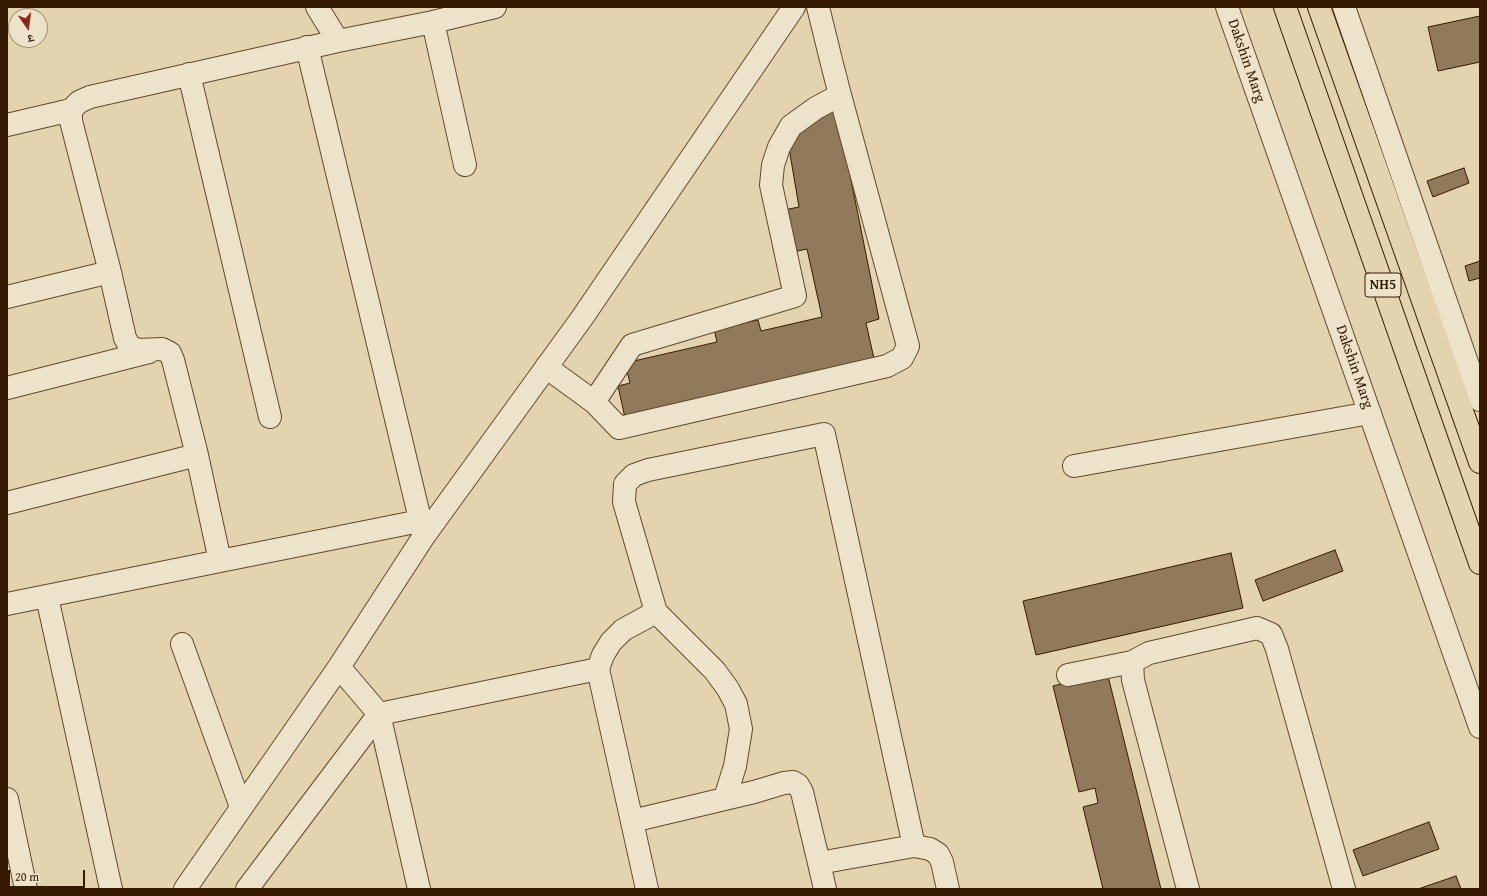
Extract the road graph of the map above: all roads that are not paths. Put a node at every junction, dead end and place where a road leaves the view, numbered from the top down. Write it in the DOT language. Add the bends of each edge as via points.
graph roads {
  1 [pos="317,7"];
  2 [pos="495,7"];
  3 [pos="794,7"];
  4 [pos="818,7"];
  5 [pos="1227,7"];
  6 [pos="1285,7"];
  7 [pos="1319,7"];
  8 [pos="1344,7"];
  9 [pos="433,22"];
  10 [pos="338,40"];
  11 [pos="307,47"];
  12 [pos="189,74"];
  13 [pos="840,95"];
  14 [pos="71,110"];
  15 [pos="7,125"];
  16 [pos="465,165"];
  17 [pos="110,272"];
  18 [pos="7,297"];
  19 [pos="162,349"];
  20 [pos="546,367"];
  21 [pos="7,388"];
  22 [pos="1480,400"];
  23 [pos="594,402"];
  24 [pos="1370,413"];
  25 [pos="270,417"];
  26 [pos="197,455"];
  27 [pos="1480,462"];
  28 [pos="1074,466"];
  29 [pos="7,503"];
  30 [pos="422,528"];
  31 [pos="220,561"];
  32 [pos="1480,563"];
  33 [pos="47,596"];
  34 [pos="7,604"];
  35 [pos="656,612"];
  36 [pos="182,644"];
  37 [pos="1132,662"];
  38 [pos="339,667"];
  39 [pos="598,669"];
  40 [pos="1068,675"];
  41 [pos="378,714"];
  42 [pos="1480,727"];
  43 [pos="725,798"];
  44 [pos="7,799"];
  45 [pos="241,807"];
  46 [pos="632,821"];
  47 [pos="914,846"];
  48 [pos="819,863"];
  49 [pos="26,889"];
  50 [pos="111,889"];
  51 [pos="185,889"];
  52 [pos="247,889"];
  53 [pos="419,889"];
  54 [pos="647,889"];
  55 [pos="825,889"];
  56 [pos="948,889"];
  57 [pos="1188,889"];
  58 [pos="1344,889"];
  1 -- 10 [label="street"];
  2 -- 9 [label="street"];
  3 -- 20 [label="street"];
  4 -- 13 [label="street"];
  5 -- 24 [label="street, Dakshin Marg"];
  6 -- 32 [label="highway, NH5"];
  7 -- 27 [label="highway, NH5"];
  8 -- 22 [label="street"];
  9 -- 10 [label="street"];
  9 -- 16 [label="street"];
  10 -- 11 [label="street"];
  11 -- 12 [label="street"];
  11 -- 30 [label="street"];
  12 -- 14 [label="street" via="90,97 79,102"];
  12 -- 25 [label="street"];
  13 -- 23 [label="street" via="791,126 779,147 773,165 771,186 795,296 632,345"];
  13 -- 23 [label="street" via="908,346 902,358 888,366 868,371 620,428"];
  14 -- 15 [label="street"];
  14 -- 17 [label="street" via="71,121"];
  17 -- 18 [label="street"];
  17 -- 19 [label="street" via="125,338 130,347 139,350"];
  19 -- 21 [label="street"];
  19 -- 26 [label="street" via="170,353 173,360"];
  20 -- 23 [label="street"];
  20 -- 30 [label="street"];
  24 -- 28 [label="street"];
  24 -- 42 [label="street, Dakshin Marg"];
  26 -- 29 [label="street"];
  26 -- 31 [label="street"];
  30 -- 31 [label="street"];
  30 -- 38 [label="street"];
  31 -- 33 [label="street"];
  33 -- 34 [label="street"];
  33 -- 50 [label="street"];
  35 -- 39 [label="street" via="623,630 611,642"];
  35 -- 43 [label="street" via="715,671 736,704 741,729 735,766"];
  35 -- 47 [label="street" via="624,502 625,484 634,475 648,470 824,434"];
  36 -- 45 [label="street"];
  37 -- 40 [label="street"];
  37 -- 57 [label="street" via="1133,680"];
  37 -- 58 [label="street" via="1149,653 1240,630 1257,628 1271,634"];
  38 -- 41 [label="street"];
  38 -- 45 [label="street"];
  39 -- 41 [label="street"];
  39 -- 46 [label="street"];
  41 -- 52 [label="street"];
  41 -- 53 [label="street"];
  43 -- 46 [label="street"];
  43 -- 48 [label="street" via="784,783 793,782 798,785 802,792"];
  44 -- 49 [label="street"];
  45 -- 51 [label="street"];
  46 -- 54 [label="street"];
  47 -- 48 [label="street"];
  47 -- 56 [label="street" via="930,848 938,854"];
  48 -- 55 [label="street"];
}
